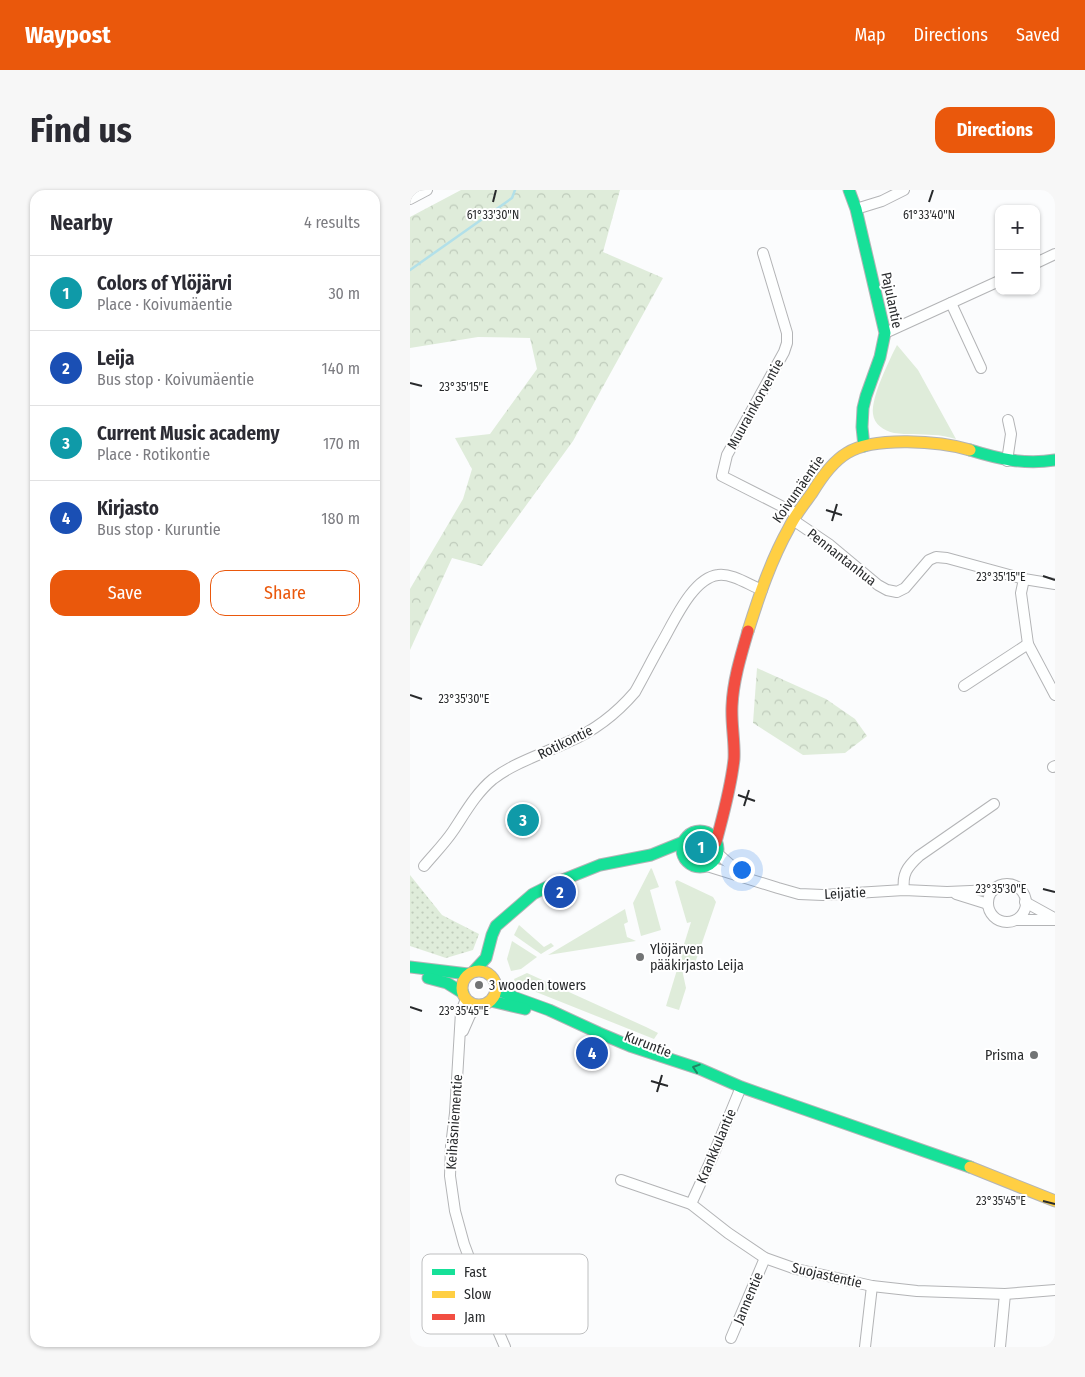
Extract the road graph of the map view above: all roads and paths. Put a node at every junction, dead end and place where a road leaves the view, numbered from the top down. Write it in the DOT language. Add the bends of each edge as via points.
graph roads {
  1 [pos="427,190"];
  2 [pos="849,190"];
  3 [pos="904,190"];
  4 [pos="410,199"];
  5 [pos="856,209"];
  6 [pos="762,253"];
  7 [pos="1055,254"];
  8 [pos="1040,261"];
  9 [pos="995,283"];
  10 [pos="951,303"];
  11 [pos="885,333"];
  12 [pos="981,368"];
  13 [pos="1008,420"];
  14 [pos="864,446"];
  15 [pos="1055,460"];
  16 [pos="1007,461"];
  17 [pos="795,517"];
  18 [pos="1024,579"];
  19 [pos="1055,584"];
  20 [pos="762,590"];
  21 [pos="1028,644"];
  22 [pos="964,686"];
  23 [pos="1055,695"];
  24 [pos="994,804"];
  25 [pos="724,810"];
  26 [pos="704,832"];
  27 [pos="683,842"];
  28 [pos="717,847"];
  29 [pos="651,855"];
  30 [pos="684,857"];
  31 [pos="424,866"];
  32 [pos="707,866"];
  33 [pos="744,877"];
  34 [pos="904,890"];
  35 [pos="994,890"];
  36 [pos="947,892"];
  37 [pos="1025,902"];
  38 [pos="988,904"];
  39 [pos="511,911"];
  40 [pos="1055,919"];
  41 [pos="1017,920"];
  42 [pos="410,967"];
  43 [pos="471,973"];
  44 [pos="410,974"];
  45 [pos="492,976"];
  46 [pos="496,989"];
  47 [pos="464,996"];
  48 [pos="490,1001"];
  49 [pos="478,1005"];
  50 [pos="460,1039"];
  51 [pos="740,1087"];
  52 [pos="987,1173"];
  53 [pos="621,1180"];
  54 [pos="1055,1192"];
  55 [pos="1055,1201"];
  56 [pos="691,1204"];
  57 [pos="468,1254"];
  58 [pos="765,1258"];
  59 [pos="872,1286"];
  60 [pos="1055,1290"];
  61 [pos="1005,1294"];
  62 [pos="499,1334"];
  63 [pos="731,1338"];
  64 [pos="505,1347"];
  65 [pos="866,1347"];
  66 [pos="1000,1347"];
  1 -- 4 [label="street"];
  2 -- 5 [label="street, Pajulantie"];
  3 -- 5 [label="street"];
  5 -- 11 [label="street, Pajulantie"];
  6 -- 17 [label="street, Muurainkorventie" via="787,333 787,343 727,455 722,476"];
  7 -- 8 [label="street"];
  9 -- 10 [label="street"];
  10 -- 11 [label="street"];
  10 -- 12 [label="street"];
  11 -- 14 [label="street, Pajulantie" via="883,353 862,414"];
  13 -- 16 [label="street" via="1011,434"];
  14 -- 16 [label="street, Koivumäentie" via="924,442"];
  14 -- 17 [label="street, Koivumäentie" via="838,458"];
  15 -- 16 [label="street, Koivumäentie"];
  17 -- 18 [label="street, Pennantanhua" via="887,590 897,592 905,588 929,560 936,557"];
  17 -- 20 [label="street, Koivumäentie"];
  18 -- 19 [label="street, Pennantanhua"];
  18 -- 21 [label="street" via="1021,593"];
  20 -- 25 [label="street, Koivumäentie" via="732,698 734,755 732,782"];
  20 -- 31 [label="street, Rotikontie" via="720,574 704,580 683,605 635,692 626,702 586,734 492,780"];
  21 -- 22 [label="street"];
  21 -- 23 [label="street"];
  24 -- 34 [label="street" via="909,865 903,881"];
  25 -- 26 [label="street, Koivumäentie"];
  25 -- 28 [label="street, Koivumäentie"];
  26 -- 27 [label="street" via="689,834"];
  26 -- 28 [label="street"];
  27 -- 29 [label="street"];
  27 -- 30 [label="street"];
  28 -- 32 [label="street" via="712,863"];
  28 -- 33 [label="street, Leijatie"];
  29 -- 30 [label="street"];
  29 -- 39 [label="street" via="600,865 574,875 533,894"];
  30 -- 32 [label="street" via="696,867"];
  32 -- 33 [label="street, Leijatie"];
  33 -- 34 [label="street, Leijatie" via="799,894"];
  34 -- 36 [label="street, Leijatie"];
  35 -- 36 [label="street, Leijatie"];
  35 -- 37 [label="street, Leijatie" via="1000,885 1016,887 1022,892"];
  35 -- 38 [label="street"];
  36 -- 38 [label="street, Leijatie"];
  37 -- 40 [label="street, Leijatie"];
  37 -- 41 [label="street"];
  38 -- 41 [label="street, Leijatie" via="994,918 1001,922"];
  39 -- 43 [label="street" via="496,926 486,958"];
  39 -- 45 [label="street" via="496,946"];
  40 -- 41 [label="street, Leijatie"];
  42 -- 43 [label="street"];
  43 -- 45 [label="street" via="484,971"];
  43 -- 47 [label="street" via="463,983"];
  44 -- 47 [label="street" via="444,981"];
  45 -- 46 [label="street"];
  46 -- 48 [label="street"];
  51 -- 46 [label="street, Kuruntie, one-way" via="729,1080 629,1046"];
  47 -- 49 [label="street"];
  47 -- 50 [label="street, Keihäsniementie"];
  48 -- 49 [label="street"];
  48 -- 51 [label="street, Kuruntie" via="546,1016 671,1070 706,1082"];
  49 -- 50 [label="street, Keihäsniementie"];
  50 -- 57 [label="street, Keihäsniementie" via="450,1176 455,1211"];
  51 -- 52 [label="street, Kuruntie"];
  51 -- 56 [label="street, Krankkulantie"];
  52 -- 54 [label="street, Kuruntie"];
  52 -- 55 [label="street, Kuruntie"];
  53 -- 56 [label="street, Suojastentie"];
  56 -- 58 [label="street, Suojastentie"];
  58 -- 59 [label="street, Suojastentie" via="796,1269"];
  58 -- 63 [label="street, Jannentie"];
  59 -- 61 [label="street, Suojastentie"];
  59 -- 65 [label="street"];
  60 -- 61 [label="street, Suojastentie"];
  61 -- 66 [label="street"];
  62 -- 64 [label="street, Keihäsniementie"];
}
